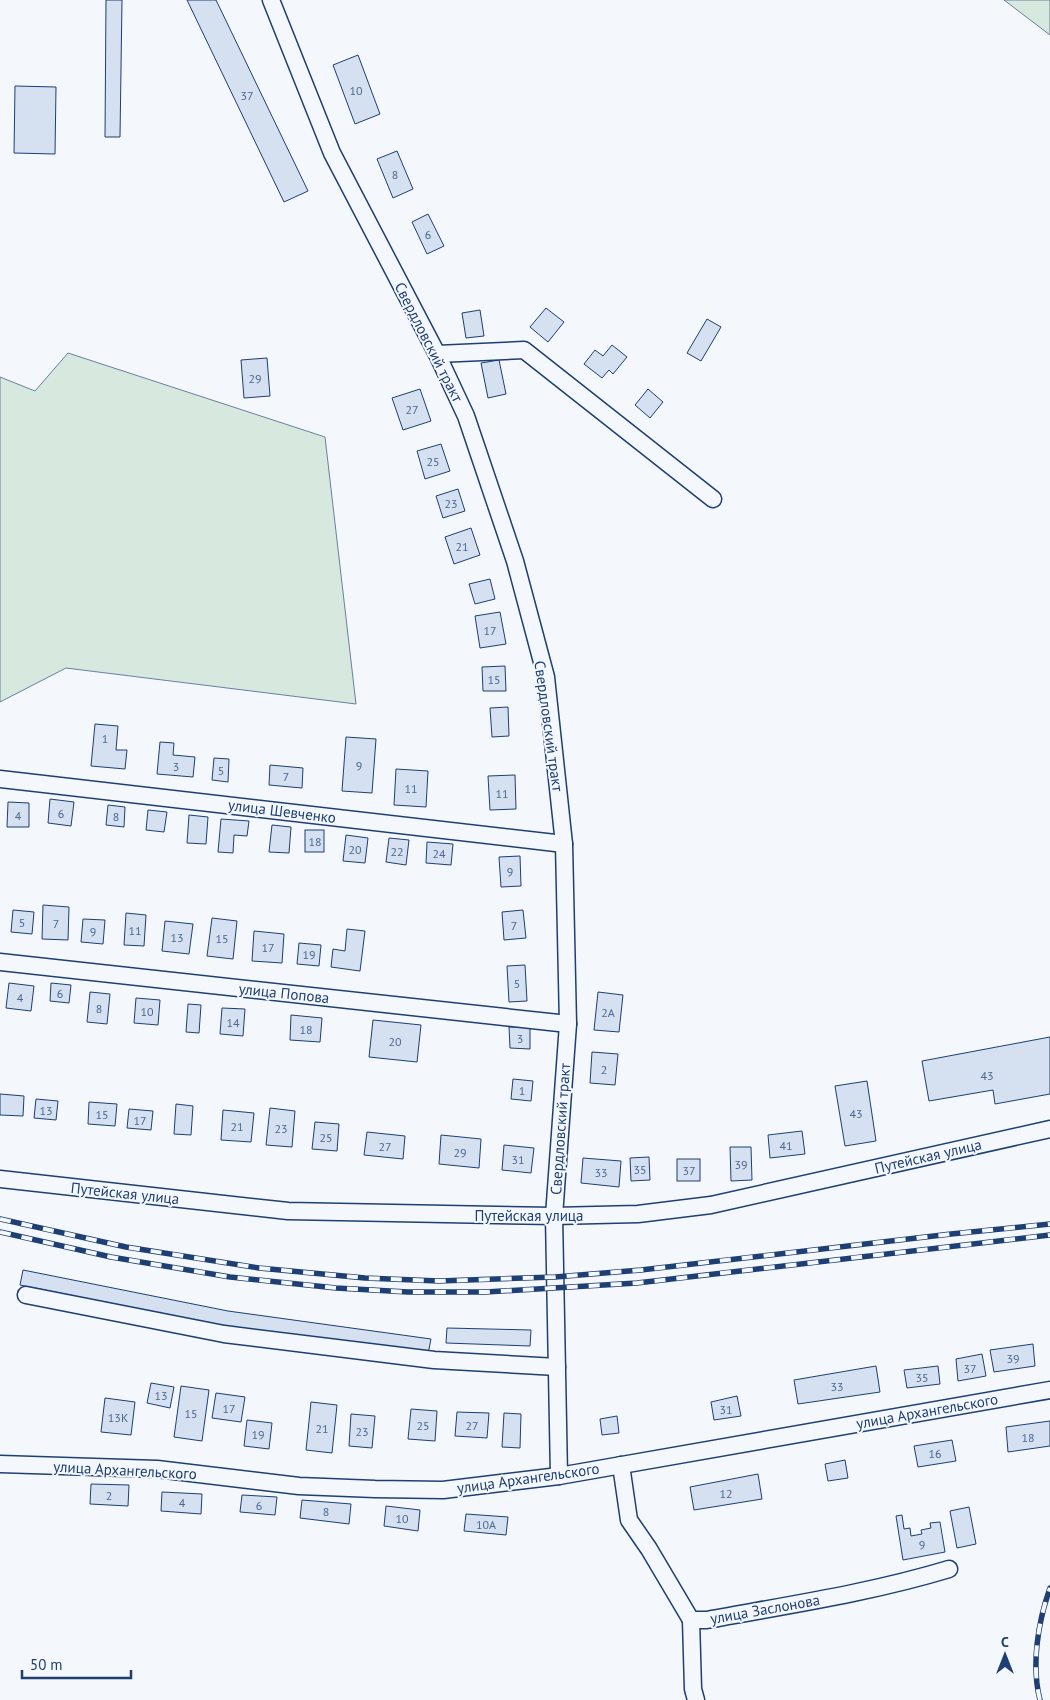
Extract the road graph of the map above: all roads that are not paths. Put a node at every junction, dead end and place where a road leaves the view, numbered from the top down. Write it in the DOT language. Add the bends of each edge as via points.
graph roads {
  1 [pos="271,0"];
  2 [pos="437,354"];
  3 [pos="713,499"];
  4 [pos="0,779"];
  5 [pos="564,844"];
  6 [pos="0,962"];
  7 [pos="568,1024"];
  8 [pos="1050,1129"];
  9 [pos="0,1179"];
  10 [pos="554,1216"];
  11 [pos="26,1295"];
  12 [pos="557,1367"];
  13 [pos="1050,1390"];
  14 [pos="0,1464"];
  15 [pos="620,1465"];
  16 [pos="559,1476"];
  17 [pos="949,1569"];
  18 [pos="691,1620"];
  19 [pos="696,1700"];
  1 -- 2 [label="street, Свердловский тракт" via="332,153"];
  2 -- 3 [label="street" via="524,350"];
  2 -- 5 [label="street, Свердловский тракт" via="470,425 515,561 546,677"];
  4 -- 5 [label="street, улица Шевченко"];
  5 -- 7 [label="street, Свердловский тракт"];
  6 -- 7 [label="street, улица Попова"];
  7 -- 10 [label="street, Свердловский тракт"];
  8 -- 10 [label="street, Путейская улица" via="711,1205 638,1214"];
  9 -- 10 [label="street, Путейская улица" via="288,1211"];
  10 -- 12 [label="street, Свердловский тракт"];
  11 -- 12 [label="street" via="224,1334 434,1360"];
  12 -- 16 [label="street, Свердловский тракт"];
  13 -- 15 [label="street, улица Архангельского"];
  14 -- 16 [label="street, улица Архангельского" via="157,1469 299,1486 376,1490 443,1490"];
  15 -- 16 [label="street, улица Архангельского"];
  15 -- 18 [label="street, улица Заслонова" via="629,1520"];
  17 -- 18 [label="street, улица Заслонова" via="908,1582 707,1620"];
  18 -- 19 [label="street"];
}
